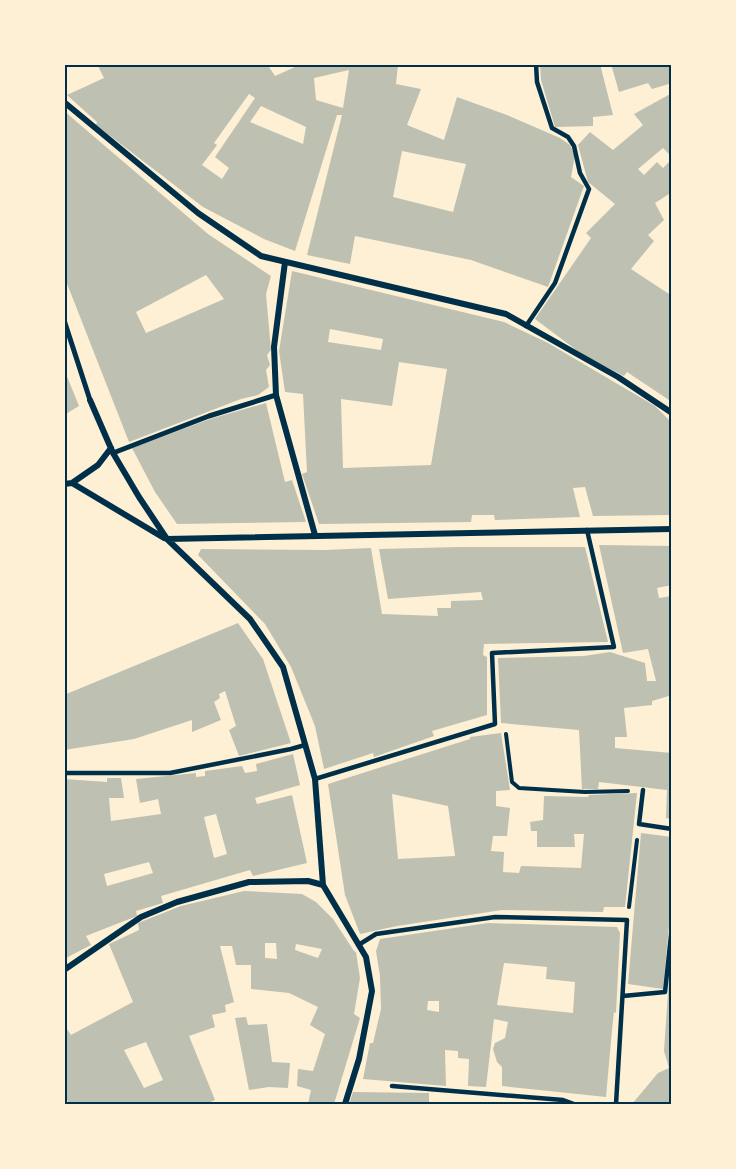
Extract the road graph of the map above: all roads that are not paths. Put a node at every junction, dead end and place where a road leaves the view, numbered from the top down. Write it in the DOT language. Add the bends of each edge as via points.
graph roads {
  1 [pos="536,64"];
  2 [pos="64,102"];
  3 [pos="285,262"];
  4 [pos="64,320"];
  5 [pos="526,326"];
  6 [pos="66,334"];
  7 [pos="276,395"];
  8 [pos="90,400"];
  9 [pos="672,413"];
  10 [pos="112,451"];
  11 [pos="68,483"];
  12 [pos="672,529"];
  13 [pos="587,530"];
  14 [pos="315,535"];
  15 [pos="167,539"];
  16 [pos="305,745"];
  17 [pos="64,773"];
  18 [pos="315,779"];
  19 [pos="643,790"];
  20 [pos="672,829"];
  21 [pos="323,885"];
  22 [pos="672,926"];
  23 [pos="360,944"];
  24 [pos="64,970"];
  25 [pos="623,996"];
  26 [pos="392,1086"];
  27 [pos="345,1104"];
  28 [pos="574,1104"];
  29 [pos="616,1104"];
  1 -- 5 [label="lane" via="537,82 552,128 568,137 574,146 580,173 589,189 555,283"];
  2 -- 3 [label="street" via="198,213 261,256"];
  3 -- 5 [label="street" via="506,314"];
  3 -- 7 [label="street" via="274,348"];
  4 -- 6 [label="street"];
  5 -- 9 [label="street" via="618,377"];
  6 -- 8 [label="street"];
  7 -- 10 [label="street"];
  7 -- 14 [label="street"];
  8 -- 10 [label="street"];
  10 -- 11 [label="street" via="98,465"];
  10 -- 15 [label="street"];
  11 -- 15 [label="street"];
  12 -- 13 [label="street"];
  13 -- 14 [label="street"];
  13 -- 18 [label="lane" via="614,647 492,653 495,724"];
  14 -- 15 [label="street"];
  15 -- 16 [label="street" via="249,619 283,667"];
  16 -- 17 [label="lane" via="170,772"];
  16 -- 18 [label="street"];
  18 -- 21 [label="street"];
  19 -- 20 [label="lane" via="639,824"];
  21 -- 23 [label="street"];
  21 -- 24 [label="street" via="308,881 249,882 177,902 141,917"];
  22 -- 25 [label="lane" via="665,992"];
  23 -- 25 [label="lane" via="376,934 495,917 627,920"];
  23 -- 27 [label="street" via="372,992 359,1059"];
  25 -- 29 [label="lane"];
  26 -- 28 [label="lane" via="558,1099"];
}
